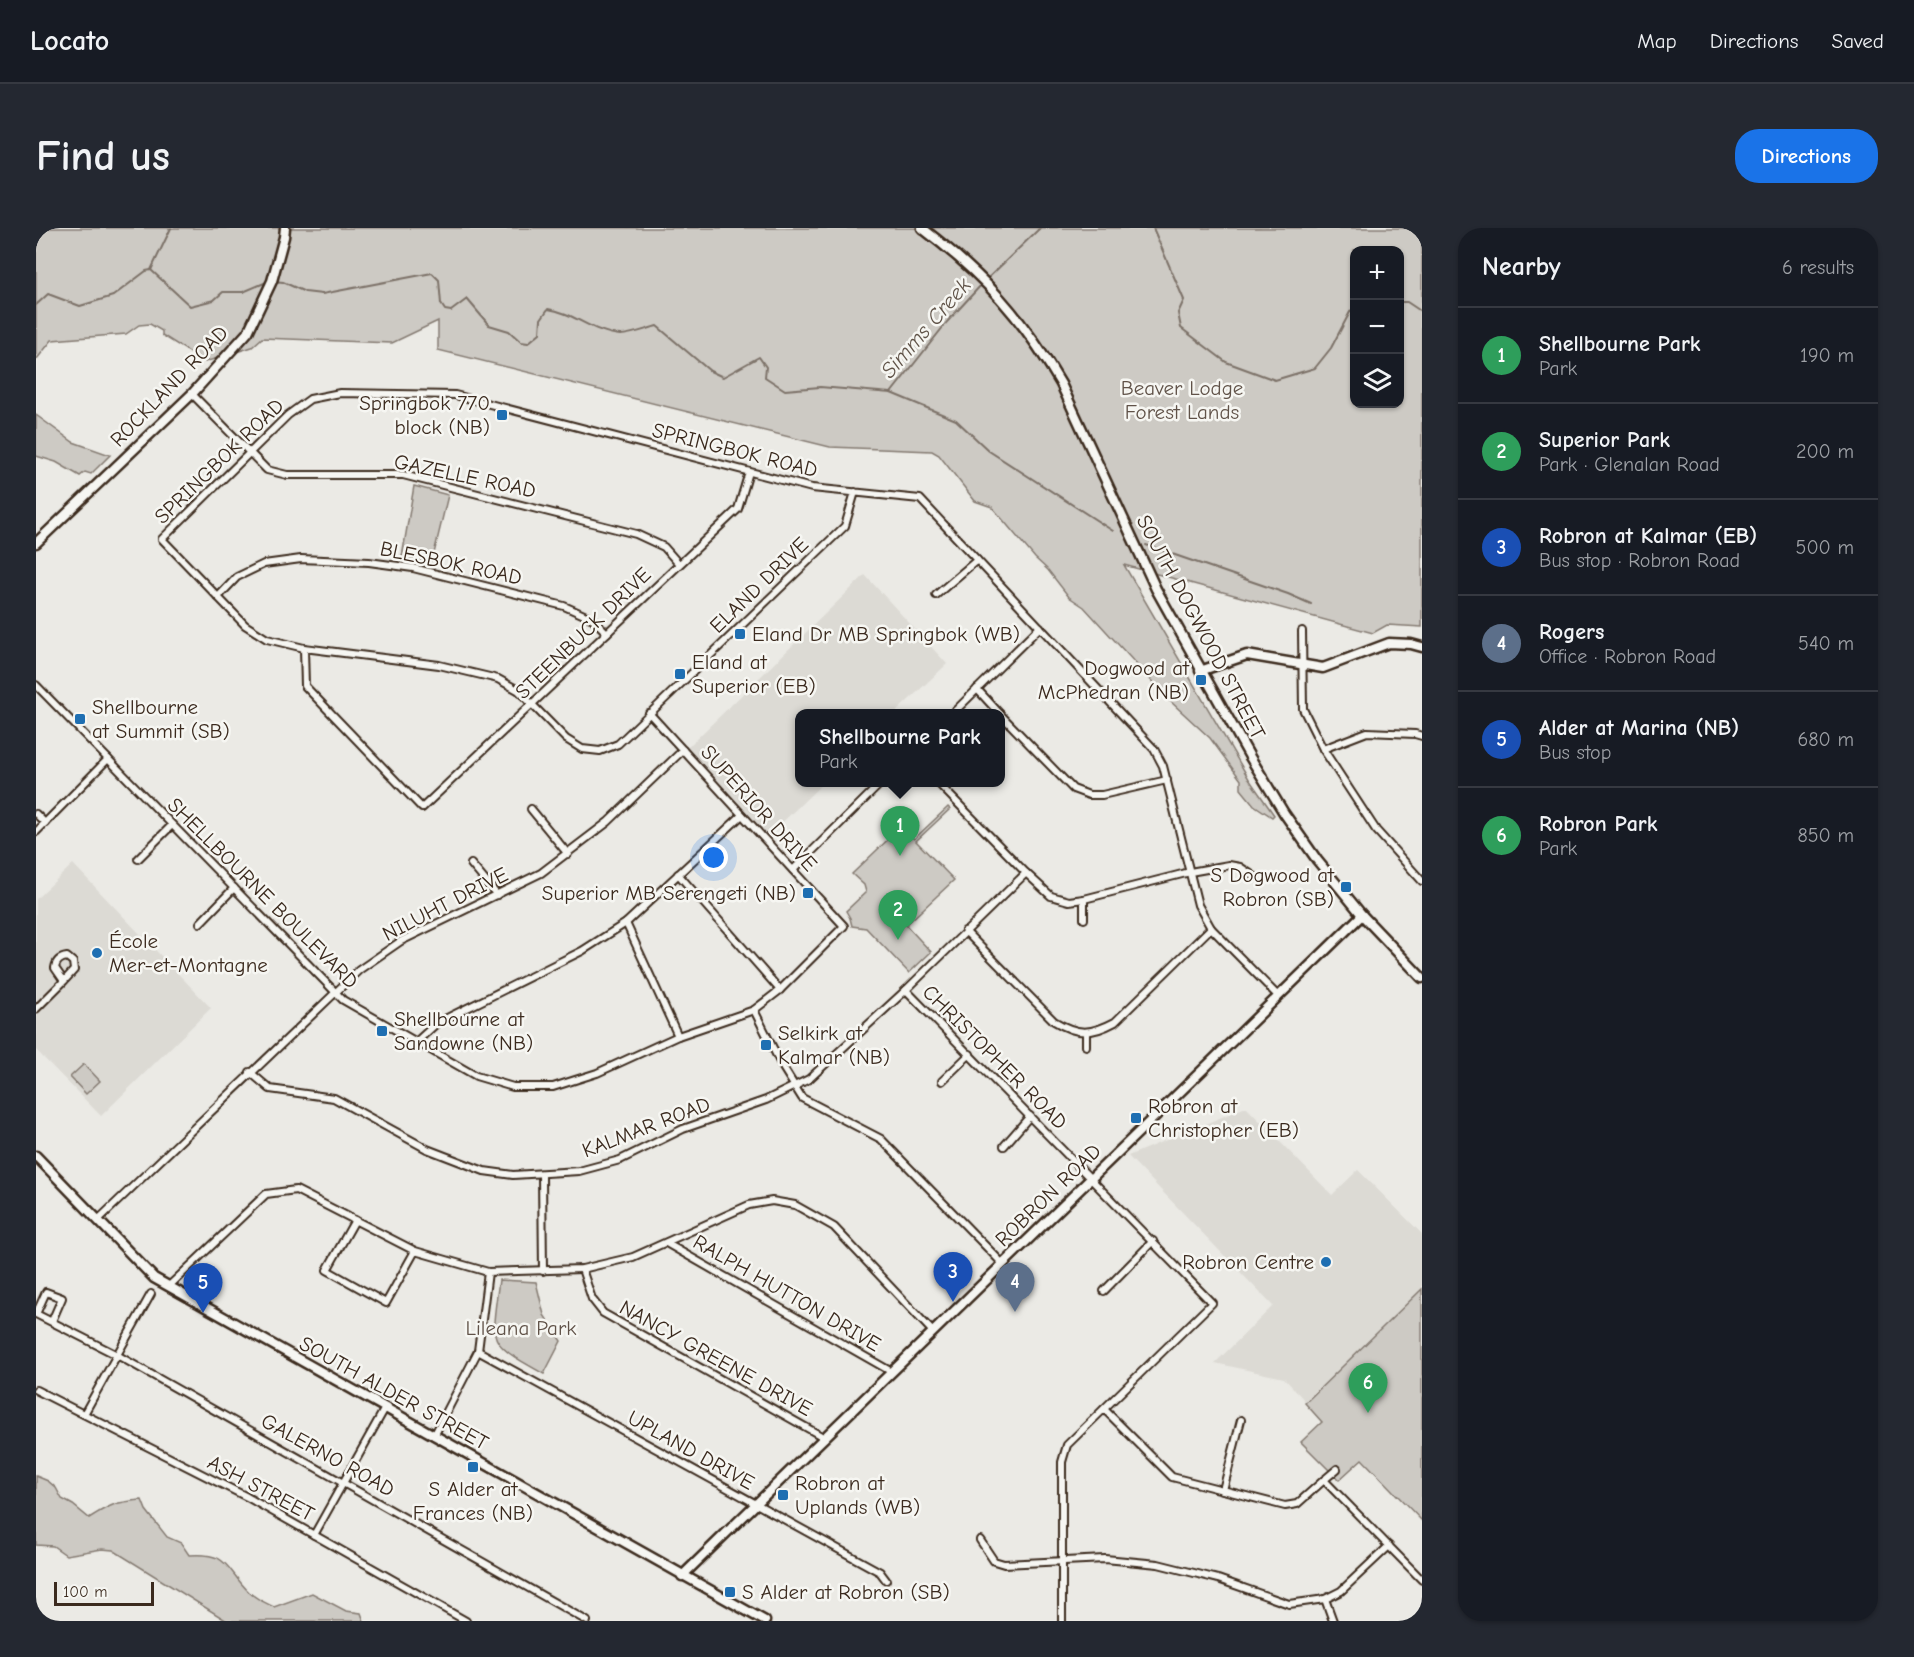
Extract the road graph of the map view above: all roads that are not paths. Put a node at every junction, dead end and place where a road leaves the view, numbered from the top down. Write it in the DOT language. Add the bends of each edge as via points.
graph roads {
  1 [pos="285,228"];
  2 [pos="922,228"];
  3 [pos="192,394"];
  4 [pos="249,453"];
  5 [pos="749,472"];
  6 [pos="855,492"];
  7 [pos="36,543"];
  8 [pos="977,560"];
  9 [pos="679,564"];
  10 [pos="936,595"];
  11 [pos="218,597"];
  12 [pos="1040,627"];
  13 [pos="1302,631"];
  14 [pos="607,633"];
  15 [pos="1422,646"];
  16 [pos="304,648"];
  17 [pos="1303,664"];
  18 [pos="1200,671"];
  19 [pos="36,685"];
  20 [pos="976,689"];
  21 [pos="532,704"];
  22 [pos="957,709"];
  23 [pos="995,709"];
  24 [pos="649,713"];
  25 [pos="1005,719"];
  26 [pos="1422,736"];
  27 [pos="1323,749"];
  28 [pos="683,750"];
  29 [pos="108,759"];
  30 [pos="1167,780"];
  31 [pos="878,787"];
  32 [pos="941,787"];
  33 [pos="531,809"];
  34 [pos="36,814"];
  35 [pos="742,814"];
  36 [pos="45,823"];
  37 [pos="172,825"];
  38 [pos="36,832"];
  39 [pos="568,854"];
  40 [pos="138,859"];
  41 [pos="471,864"];
  42 [pos="793,870"];
  43 [pos="1190,872"];
  44 [pos="1026,873"];
  45 [pos="678,874"];
  46 [pos="1255,877"];
  47 [pos="1422,881"];
  48 [pos="234,888"];
  49 [pos="497,895"];
  50 [pos="1084,899"];
  51 [pos="1362,915"];
  52 [pos="1084,919"];
  53 [pos="200,923"];
  54 [pos="626,923"];
  55 [pos="844,926"];
  56 [pos="1211,928"];
  57 [pos="966,932"];
  58 [pos="1422,978"];
  59 [pos="64,981"];
  60 [pos="780,990"];
  61 [pos="906,990"];
  62 [pos="335,992"];
  63 [pos="1278,996"];
  64 [pos="36,1009"];
  65 [pos="754,1010"];
  66 [pos="1086,1032"];
  67 [pos="678,1036"];
  68 [pos="416,1042"];
  69 [pos="1086,1046"];
  70 [pos="969,1054"];
  71 [pos="250,1072"];
  72 [pos="942,1081"];
  73 [pos="795,1086"];
  74 [pos="1030,1116"];
  75 [pos="1004,1146"];
  76 [pos="36,1156"];
  77 [pos="542,1174"];
  78 [pos="1091,1178"];
  79 [pos="98,1220"];
  80 [pos="355,1220"];
  81 [pos="1153,1241"];
  82 [pos="666,1243"];
  83 [pos="415,1251"];
  84 [pos="1003,1264"];
  85 [pos="582,1269"];
  86 [pos="543,1271"];
  87 [pos="488,1272"];
  88 [pos="169,1286"];
  89 [pos="1104,1291"];
  90 [pos="151,1294"];
  91 [pos="36,1314"];
  92 [pos="52,1321"];
  93 [pos="933,1332"];
  94 [pos="478,1351"];
  95 [pos="117,1355"];
  96 [pos="892,1372"];
  97 [pos="36,1390"];
  98 [pos="385,1408"];
  99 [pos="1104,1409"];
  100 [pos="84,1414"];
  101 [pos="1241,1420"];
  102 [pos="434,1436"];
  103 [pos="825,1438"];
  104 [pos="1337,1469"];
  105 [pos="1324,1480"];
  106 [pos="344,1482"];
  107 [pos="1223,1490"];
  108 [pos="756,1505"];
  109 [pos="314,1535"];
  110 [pos="980,1540"];
  111 [pos="1389,1546"];
  112 [pos="1062,1560"];
  113 [pos="682,1576"];
  114 [pos="886,1580"];
  115 [pos="1422,1580"];
  116 [pos="1325,1599"];
  117 [pos="466,1621"];
  118 [pos="586,1621"];
  119 [pos="765,1621"];
  120 [pos="1062,1621"];
  121 [pos="1334,1621"];
  1 -- 3 [label="street, ROCKLAND ROAD" via="272,281 248,332"];
  2 -- 18 [label="street, SOUTH DOGWOOD STREET" via="966,263 1018,318 1042,352 1061,384 1149,576"];
  3 -- 4 [label="street, GAZELLE ROAD"];
  3 -- 7 [label="street, ROCKLAND ROAD"];
  4 -- 5 [label="street, SPRINGBOK ROAD" via="310,399 340,393 455,395"];
  4 -- 9 [label="street, GAZELLE ROAD" via="267,470 287,475 403,475 636,534 664,547"];
  4 -- 11 [label="street, SPRINGBOK ROAD" via="162,539"];
  5 -- 6 [label="street, SPRINGBOK ROAD" via="812,488"];
  5 -- 9 [label="street, STEENBUCK DRIVE" via="738,509"];
  6 -- 8 [label="street, SPRINGBOK ROAD" via="920,500"];
  6 -- 24 [label="street, ELAND DRIVE" via="845,526"];
  8 -- 10 [label="street"];
  8 -- 12 [label="street, SPRINGBOK ROAD"];
  9 -- 14 [label="street, STEENBUCK DRIVE"];
  11 -- 14 [label="street, BLESBOK ROAD" via="237,577 264,564 301,559 369,562 413,568 564,606 593,619"];
  11 -- 16 [label="street, SPRINGBOK ROAD" via="245,625 267,639"];
  12 -- 20 [label="street"];
  12 -- 30 [label="street, SPRINGBOK ROAD" via="1154,749"];
  13 -- 17 [label="street"];
  14 -- 21 [label="street, STEENBUCK DRIVE"];
  15 -- 17 [label="street" via="1389,643 1323,668"];
  16 -- 21 [label="street, SPRINGBOK ROAD" via="439,665 498,679"];
  16 -- 21 [label="street, STEENBUCK DRIVE" via="305,686 422,808"];
  17 -- 18 [label="street" via="1247,655"];
  17 -- 27 [label="street" via="1303,709"];
  18 -- 51 [label="street, SOUTH DOGWOOD STREET" via="1284,813"];
  19 -- 29 [label="street, SHELLBOURNE BOULEVARD"];
  20 -- 22 [label="street"];
  20 -- 23 [label="street"];
  21 -- 24 [label="street, ELAND DRIVE" via="566,740 582,749 600,751 618,744"];
  24 -- 28 [label="street, SUPERIOR DRIVE"];
  25 -- 30 [label="street" via="1073,789 1102,795"];
  26 -- 27 [label="street" via="1367,732"];
  27 -- 47 [label="street" via="1376,830"];
  28 -- 35 [label="street, SUPERIOR DRIVE"];
  28 -- 39 [label="street, NILUHT DRIVE" via="608,822"];
  29 -- 36 [label="street"];
  29 -- 37 [label="street, SHELLBOURNE BOULEVARD"];
  30 -- 43 [label="street, SPRINGBOK ROAD"];
  31 -- 42 [label="street"];
  32 -- 44 [label="street"];
  33 -- 39 [label="street"];
  34 -- 36 [label="street"];
  35 -- 42 [label="street, SUPERIOR DRIVE"];
  35 -- 45 [label="street"];
  36 -- 38 [label="street"];
  37 -- 40 [label="street"];
  37 -- 48 [label="street, SHELLBOURNE BOULEVARD"];
  39 -- 49 [label="street, NILUHT DRIVE"];
  41 -- 49 [label="street"];
  42 -- 55 [label="street, SUPERIOR DRIVE"];
  43 -- 46 [label="street" via="1229,865"];
  43 -- 50 [label="street"];
  43 -- 56 [label="street, SPRINGBOK ROAD" via="1198,905"];
  44 -- 50 [label="street" via="1051,896 1068,901"];
  44 -- 57 [label="street, KALMAR ROAD"];
  45 -- 54 [label="street"];
  45 -- 60 [label="street"];
  48 -- 53 [label="street"];
  48 -- 62 [label="street, SHELLBOURNE BOULEVARD"];
  49 -- 62 [label="street, NILUHT DRIVE" via="400,941"];
  50 -- 52 [label="street"];
  51 -- 58 [label="street, SOUTH DOGWOOD STREET"];
  51 -- 63 [label="street, ROBRON ROAD"];
  54 -- 67 [label="street"];
  54 -- 68 [label="street" via="582,951 437,1023"];
  55 -- 60 [label="street, SHELLBOURNE BOULEVARD"];
  56 -- 63 [label="street, SPRINGBOK ROAD"];
  56 -- 66 [label="street" via="1115,1022"];
  57 -- 61 [label="street, KALMAR ROAD"];
  57 -- 66 [label="street" via="1054,1021 1068,1029"];
  59 -- 64 [label="street"];
  60 -- 65 [label="street, SHELLBOURNE BOULEVARD"];
  61 -- 70 [label="street, CHRISTOPHER ROAD"];
  61 -- 73 [label="street, KALMAR ROAD" via="809,1079"];
  62 -- 68 [label="street, SHELLBOURNE BOULEVARD"];
  62 -- 71 [label="street, NILUHT DRIVE"];
  63 -- 78 [label="street, ROBRON ROAD"];
  65 -- 67 [label="street, SHELLBOURNE BOULEVARD"];
  65 -- 73 [label="street"];
  66 -- 69 [label="street"];
  67 -- 68 [label="street, SHELLBOURNE BOULEVARD" via="597,1073 553,1087 513,1087 476,1076"];
  70 -- 72 [label="street"];
  70 -- 74 [label="street, CHRISTOPHER ROAD"];
  71 -- 77 [label="street, KALMAR ROAD" via="270,1089 334,1098 427,1149 484,1171"];
  71 -- 79 [label="street, NILUHT DRIVE"];
  73 -- 77 [label="street, KALMAR ROAD" via="683,1129 620,1160 579,1172"];
  73 -- 84 [label="street" via="802,1098 881,1139"];
  74 -- 75 [label="street"];
  74 -- 78 [label="street, CHRISTOPHER ROAD"];
  76 -- 79 [label="street, SOUTH ALDER STREET"];
  77 -- 86 [label="street"];
  78 -- 81 [label="street, CHRISTOPHER ROAD"];
  78 -- 84 [label="street, ROBRON ROAD"];
  79 -- 88 [label="street, SOUTH ALDER STREET" via="154,1278"];
  80 -- 83 [label="street"];
  80 -- 83 [label="street" via="327,1270 386,1303"];
  80 -- 88 [label="street" via="296,1190 266,1194"];
  81 -- 89 [label="street"];
  81 -- 99 [label="street, CHRISTOPHER ROAD" via="1212,1303"];
  82 -- 85 [label="street" via="633,1257"];
  82 -- 93 [label="street" via="749,1205 772,1201 795,1205 834,1227"];
  82 -- 96 [label="street, RALPH HUTTON DRIVE"];
  83 -- 87 [label="street"];
  84 -- 93 [label="street, ROBRON ROAD"];
  85 -- 86 [label="street"];
  85 -- 103 [label="street, NANCY GREENE DRIVE" via="592,1299 603,1313"];
  86 -- 87 [label="street"];
  87 -- 94 [label="street"];
  88 -- 98 [label="street, SOUTH ALDER STREET"];
  90 -- 95 [label="street"];
  91 -- 92 [label="street, GALERNO ROAD"];
  91 -- 92 [label="street, GALERNO ROAD" via="46,1292 62,1298"];
  92 -- 95 [label="street, GALERNO ROAD"];
  93 -- 96 [label="street, ROBRON ROAD"];
  94 -- 102 [label="street"];
  94 -- 108 [label="street, UPLAND DRIVE"];
  95 -- 100 [label="street"];
  95 -- 106 [label="street, GALERNO ROAD"];
  96 -- 103 [label="street, ROBRON ROAD"];
  97 -- 100 [label="street, ASH STREET"];
  98 -- 102 [label="street, SOUTH ALDER STREET"];
  98 -- 106 [label="street"];
  99 -- 107 [label="street" via="1172,1477"];
  99 -- 112 [label="street" via="1067,1445 1062,1462"];
  100 -- 109 [label="street, ASH STREET"];
  101 -- 107 [label="street"];
  102 -- 113 [label="street, SOUTH ALDER STREET"];
  103 -- 108 [label="street, ROBRON ROAD"];
  104 -- 105 [label="street"];
  105 -- 107 [label="street" via="1297,1504 1285,1506"];
  105 -- 111 [label="street"];
  106 -- 109 [label="street"];
  106 -- 118 [label="street, GALERNO ROAD"];
  108 -- 113 [label="street, ROBRON ROAD"];
  108 -- 114 [label="street, UPLAND DRIVE" via="880,1572"];
  109 -- 117 [label="street, ASH STREET"];
  110 -- 112 [label="street" via="994,1561 1004,1564"];
  111 -- 115 [label="street"];
  111 -- 116 [label="street" via="1341,1591"];
  112 -- 116 [label="street" via="1158,1564 1218,1579 1289,1604"];
  112 -- 120 [label="street"];
  113 -- 119 [label="street, SOUTH ALDER STREET"];
  116 -- 121 [label="street"];
}
